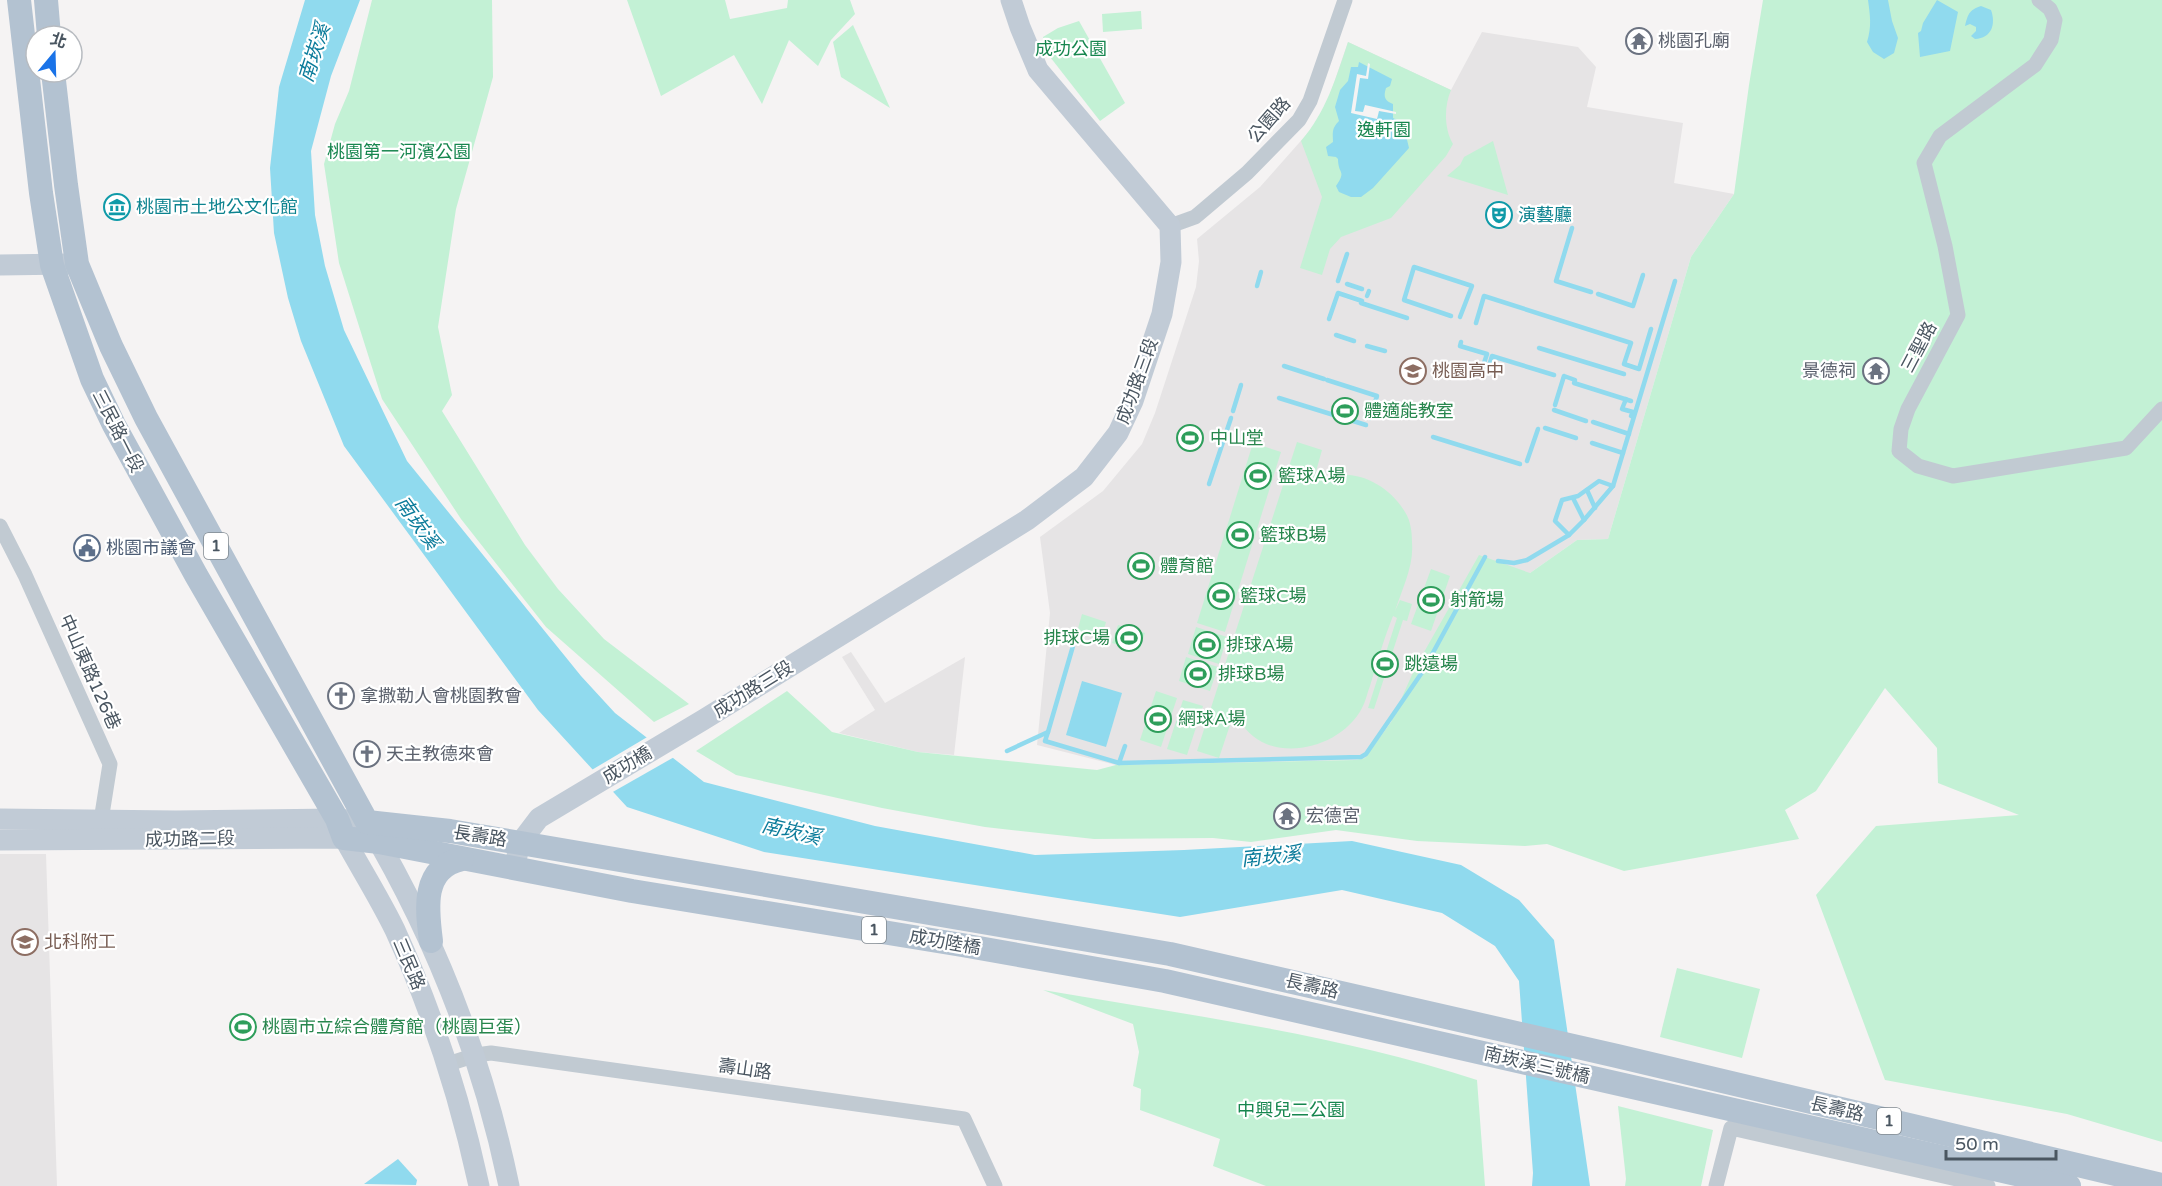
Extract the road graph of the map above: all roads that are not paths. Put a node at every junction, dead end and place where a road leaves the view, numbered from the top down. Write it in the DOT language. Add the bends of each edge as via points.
graph roads {
  1 [pos="19,0"];
  2 [pos="46,0"];
  3 [pos="1011,0"];
  4 [pos="1345,0"];
  5 [pos="2039,0"];
  6 [pos="48,24"];
  7 [pos="54,84"];
  8 [pos="1170,226"];
  9 [pos="77,264"];
  10 [pos="0,265"];
  11 [pos="52,265"];
  12 [pos="2162,409"];
  13 [pos="0,526"];
  14 [pos="225,562"];
  15 [pos="196,575"];
  16 [pos="685,730"];
  17 [pos="0,819"];
  18 [pos="340,829"];
  19 [pos="99,831"];
  20 [pos="373,832"];
  21 [pos="0,840"];
  22 [pos="520,843"];
  23 [pos="591,855"];
  24 [pos="462,859"];
  25 [pos="514,869"];
  26 [pos="583,882"];
  27 [pos="431,941"];
  28 [pos="1170,954"];
  29 [pos="1165,981"];
  30 [pos="1453,1019"];
  31 [pos="1447,1045"];
  32 [pos="476,1055"];
  33 [pos="1617,1056"];
  34 [pos="448,1064"];
  35 [pos="1628,1085"];
  36 [pos="2162,1185"];
  37 [pos="479,1186"];
  38 [pos="509,1186"];
  39 [pos="995,1186"];
  40 [pos="1716,1186"];
  41 [pos="1988,1186"];
  42 [pos="2070,1186"];
  1 -- 11 [label="main road, 三民路一段 / 1"];
  2 -- 6 [label="main road"];
  3 -- 8 [label="street" via="1038,70"];
  4 -- 8 [label="street, 公園路" via="1310,101 1299,120 1195,218"];
  5 -- 12 [label="street, 三聖路" via="2055,20 2051,40 2035,65 1940,136 1924,163 1958,315 1908,409 1899,452 1918,466 1953,476 2104,452 2126,448"];
  7 -- 9 [label="main road, 三民路一段 / 1"];
  8 -- 16 [label="street, 成功路三段" via="1172,262 1162,314 1133,401 1118,433 1084,477 962,561"];
  9 -- 11 [label="street"];
  9 -- 14 [label="main road, 三民路一段 / 1" via="146,418"];
  10 -- 11 [label="street"];
  11 -- 15 [label="main road, 三民路一段 / 1" via="92,379"];
  13 -- 19 [label="street, 中山東路126巷" via="110,764"];
  14 -- 15 [label="main road"];
  14 -- 20 [label="main road, 三民路一段 / 1"];
  15 -- 18 [label="main road, 三民路一段 / 1"];
  16 -- 22 [label="street, 成功橋" via="539,818"];
  17 -- 19 [label="street, 成功路二段"];
  18 -- 19 [label="street, 成功路二段"];
  18 -- 20 [label="main road, 成功路二段 / 1"];
  18 -- 34 [label="street, 三民路" via="394,928"];
  19 -- 21 [label="street, 成功路二段"];
  20 -- 22 [label="main road, 長壽路 / 1" via="450,831"];
  20 -- 24 [label="main road, 長壽路 / 1"];
  20 -- 27 [label="street, 三民路"];
  22 -- 23 [label="main road, 長壽路 / 1"];
  22 -- 25 [label="street"];
  23 -- 28 [label="main road, 成功陸橋 / 1"];
  24 -- 25 [label="main road, 長壽路 / 1"];
  24 -- 27 [label="main road" via="442,868 432,882 427,914"];
  25 -- 26 [label="main road, 長壽路 / 1"];
  26 -- 29 [label="main road, 成功陸橋 / 1"];
  27 -- 32 [label="street, 三民路"];
  28 -- 30 [label="main road, 長壽路 / 1"];
  29 -- 31 [label="main road, 長壽路 / 1"];
  30 -- 33 [label="main road, 南崁溪三號橋 / 1"];
  31 -- 35 [label="main road, 南崁溪三號橋 / 1"];
  32 -- 34 [label="street, 壽山路"];
  32 -- 38 [label="street, 三民路"];
  32 -- 39 [label="street, 壽山路" via="491,1053 964,1119"];
  33 -- 36 [label="main road, 長壽路 / 1"];
  34 -- 37 [label="street, 三民路"];
  35 -- 42 [label="main road, 長壽路 / 1"];
  40 -- 41 [label="street" via="1731,1128"];
}
